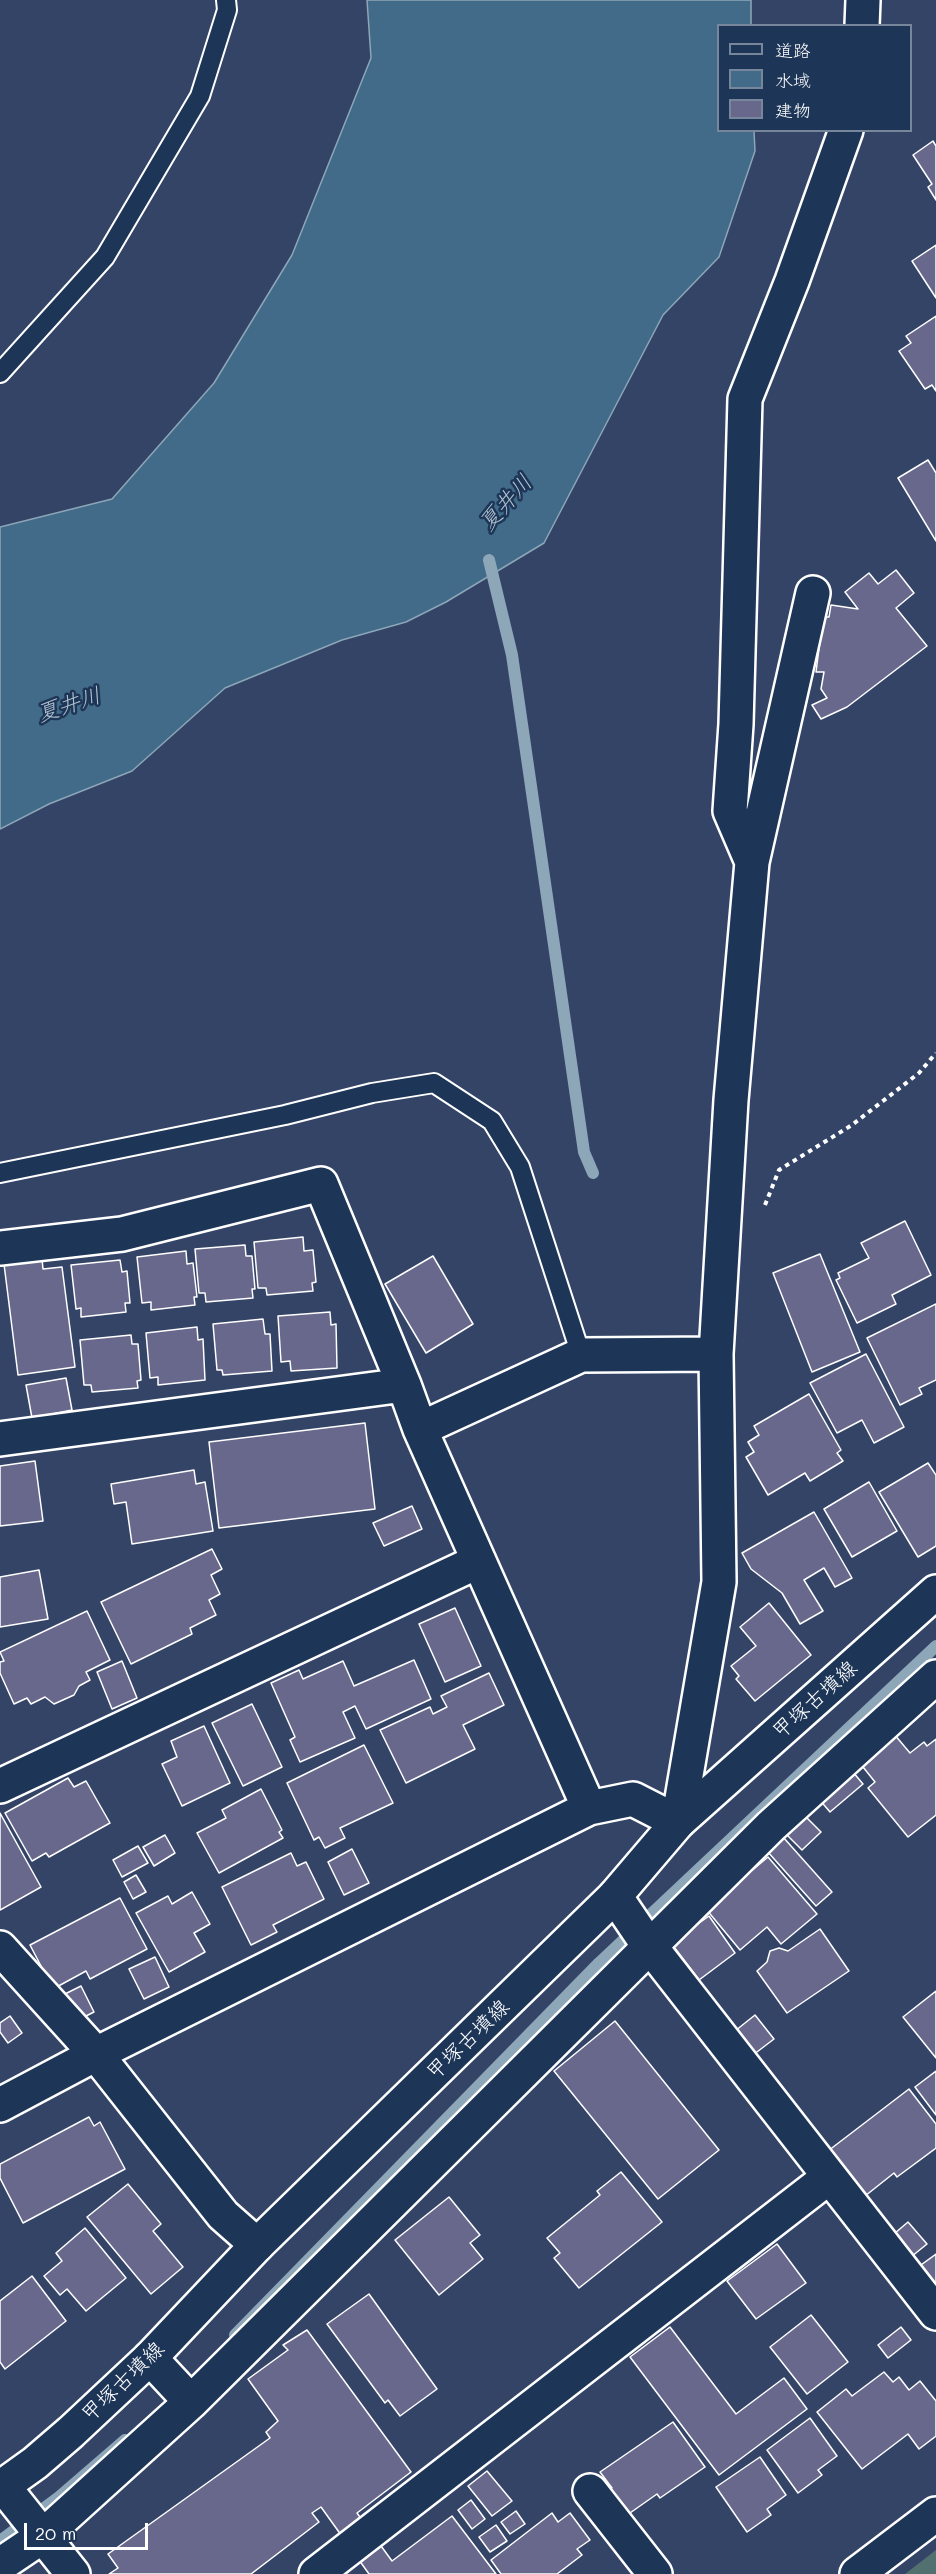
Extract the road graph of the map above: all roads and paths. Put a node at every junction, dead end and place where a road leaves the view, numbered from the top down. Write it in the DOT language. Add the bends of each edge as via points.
graph roads {
  1 [pos="226,0"];
  2 [pos="863,0"];
  3 [pos="862,24"];
  4 [pos="845,132"];
  5 [pos="0,373"];
  6 [pos="813,593"];
  7 [pos="752,862"];
  8 [pos="936,1053"];
  9 [pos="0,1173"];
  10 [pos="764,1208"];
  11 [pos="0,1248"];
  12 [pos="716,1354"];
  13 [pos="581,1355"];
  14 [pos="404,1385"];
  15 [pos="420,1429"];
  16 [pos="0,1439"];
  17 [pos="479,1561"];
  18 [pos="936,1592"];
  19 [pos="936,1677"];
  20 [pos="0,1786"];
  21 [pos="589,1808"];
  22 [pos="678,1822"];
  23 [pos="633,1922"];
  24 [pos="0,1948"];
  25 [pos="96,2054"];
  26 [pos="0,2105"];
  27 [pos="829,2177"];
  28 [pos="257,2245"];
  29 [pos="936,2313"];
  30 [pos="172,2381"];
  31 [pos="590,2491"];
  32 [pos="19,2507"];
  33 [pos="936,2514"];
  34 [pos="0,2565"];
  35 [pos="73,2574"];
  36 [pos="316,2574"];
  37 [pos="655,2574"];
  38 [pos="857,2574"];
  1 -- 5 [label="lane" via="227,10 200,96 105,257"];
  2 -- 3 [label="street"];
  4 -- 7 [label="street" via="745,399 730,811"];
  6 -- 7 [label="street"];
  7 -- 12 [label="street" via="731,1100"];
  8 -- 10 [label="path" via="919,1072 852,1125 779,1170"];
  9 -- 13 [label="lane" via="434,1083 492,1121 520,1167"];
  11 -- 14 [label="street" via="122,1234 321,1184"];
  12 -- 13 [label="street"];
  12 -- 22 [label="street" via="719,1582"];
  13 -- 15 [label="street"];
  14 -- 15 [label="street"];
  14 -- 16 [label="street"];
  15 -- 17 [label="street"];
  17 -- 20 [label="street"];
  17 -- 21 [label="street"];
  18 -- 22 [label="street, 甲塚古墳線"];
  19 -- 23 [label="street" via="771,1826"];
  21 -- 22 [label="street" via="633,1799"];
  21 -- 25 [label="street"];
  22 -- 23 [label="street, 甲塚古墳線"];
  23 -- 27 [label="street"];
  23 -- 28 [label="street, 甲塚古墳線"];
  23 -- 30 [label="street"];
  24 -- 25 [label="street"];
  25 -- 26 [label="street"];
  25 -- 28 [label="street" via="223,2215"];
  27 -- 29 [label="street"];
  27 -- 36 [label="street"];
  28 -- 30 [label="street, 甲塚古墳線"];
  30 -- 32 [label="street"];
  30 -- 32 [label="street, 甲塚古墳線" via="71,2432 35,2463"];
  31 -- 37 [label="street"];
  32 -- 34 [label="street"];
  32 -- 35 [label="street"];
  33 -- 38 [label="street"];
}
